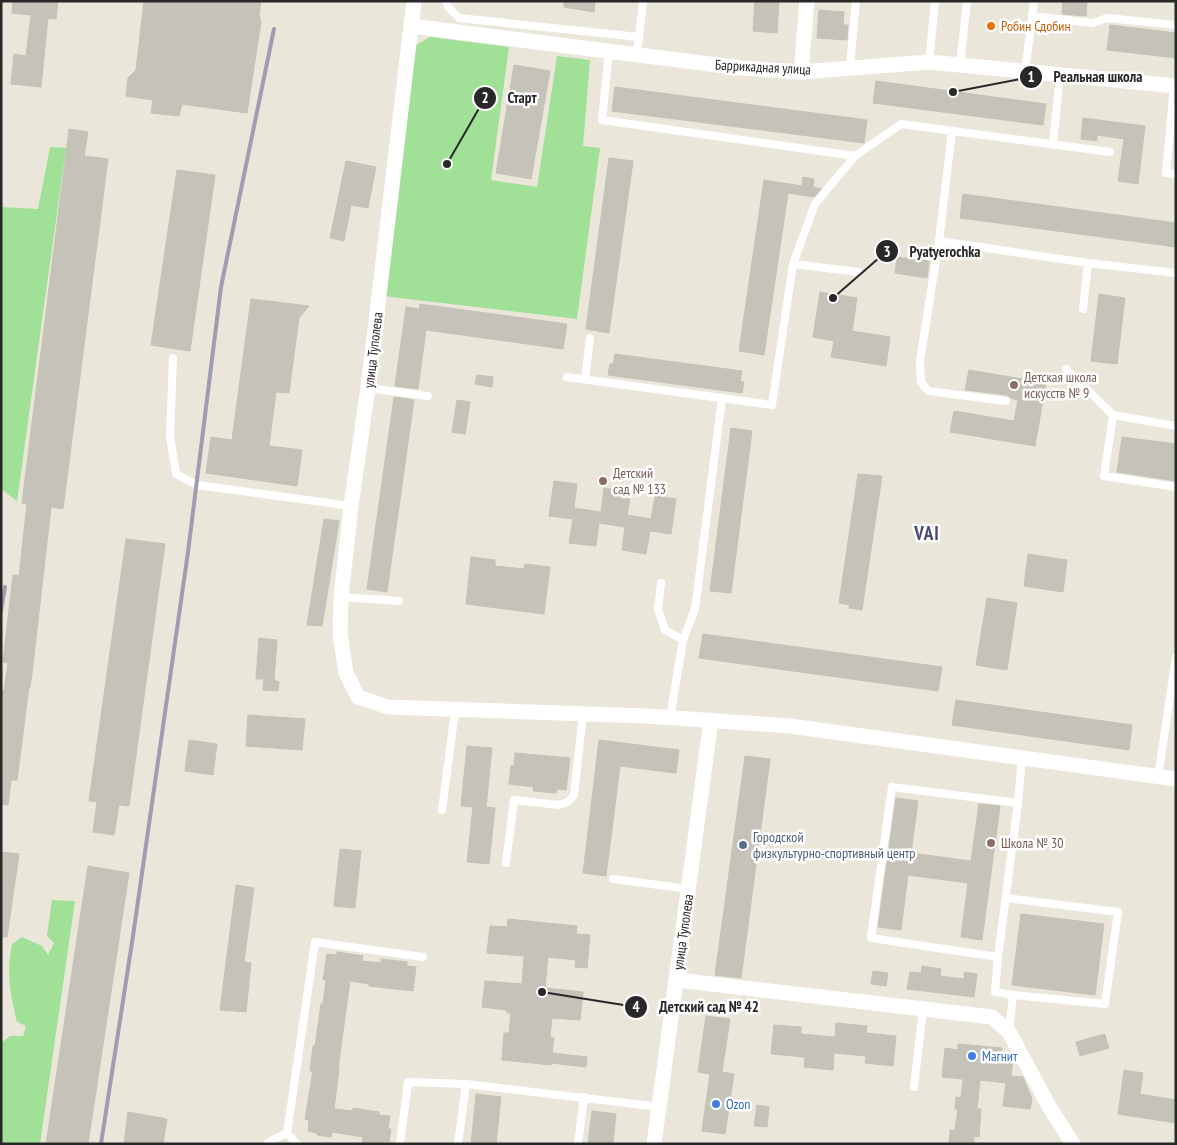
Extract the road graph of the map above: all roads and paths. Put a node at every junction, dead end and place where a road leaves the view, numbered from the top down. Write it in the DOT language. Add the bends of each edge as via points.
graph roads {
  1 [pos="414,1"];
  2 [pos="446,1"];
  3 [pos="643,1"];
  4 [pos="807,1"];
  5 [pos="856,1"];
  6 [pos="935,1"];
  7 [pos="967,1"];
  8 [pos="1034,1"];
  9 [pos="1032,16"];
  10 [pos="1176,25"];
  11 [pos="411,26"];
  12 [pos="638,37"];
  13 [pos="609,51"];
  14 [pos="636,55"];
  15 [pos="929,62"];
  16 [pos="960,65"];
  17 [pos="850,67"];
  18 [pos="801,72"];
  19 [pos="1025,72"];
  20 [pos="1060,75"];
  21 [pos="1175,86"];
  22 [pos="952,131"];
  23 [pos="1053,144"];
  24 [pos="1110,152"];
  25 [pos="855,156"];
  26 [pos="1176,174"];
  27 [pos="939,241"];
  28 [pos="1088,263"];
  29 [pos="793,264"];
  30 [pos="858,272"];
  31 [pos="1176,273"];
  32 [pos="1083,309"];
  33 [pos="590,338"];
  34 [pos="173,358"];
  35 [pos="1066,369"];
  36 [pos="567,377"];
  37 [pos="585,379"];
  38 [pos="368,388"];
  39 [pos="428,396"];
  40 [pos="722,398"];
  41 [pos="1006,401"];
  42 [pos="1113,415"];
  43 [pos="1176,426"];
  44 [pos="1176,487"];
  45 [pos="351,506"];
  46 [pos="661,583"];
  47 [pos="341,596"];
  48 [pos="399,601"];
  49 [pos="683,640"];
  50 [pos="1176,657"];
  51 [pos="455,711"];
  52 [pos="583,714"];
  53 [pos="670,718"];
  54 [pos="711,720"];
  55 [pos="1022,757"];
  56 [pos="1158,776"];
  57 [pos="1176,779"];
  58 [pos="1018,803"];
  59 [pos="442,810"];
  60 [pos="506,863"];
  61 [pos="612,879"];
  62 [pos="689,889"];
  63 [pos="1006,898"];
  64 [pos="423,957"];
  65 [pos="998,957"];
  66 [pos="677,980"];
  67 [pos="1013,995"];
  68 [pos="923,1009"];
  69 [pos="1009,1032"];
  70 [pos="466,1084"];
  71 [pos="914,1087"];
  72 [pos="584,1097"];
  73 [pos="660,1107"];
  74 [pos="287,1133"];
  75 [pos="267,1144"];
  76 [pos="297,1144"];
  77 [pos="400,1144"];
  78 [pos="458,1144"];
  79 [pos="578,1144"];
  80 [pos="654,1144"];
  81 [pos="1073,1144"];
  1 -- 11 [label="street, улица Туполева"];
  2 -- 12 [label="lane" via="459,18"];
  3 -- 12 [label="lane"];
  4 -- 18 [label="street"];
  5 -- 17 [label="lane"];
  6 -- 15 [label="lane"];
  7 -- 16 [label="lane"];
  8 -- 9 [label="lane"];
  9 -- 10 [label="lane" via="1092,22 1107,18"];
  9 -- 19 [label="lane"];
  11 -- 13 [label="street, Баррикадная улица"];
  11 -- 38 [label="street, улица Туполева"];
  12 -- 14 [label="lane"];
  13 -- 14 [label="street, Баррикадная улица"];
  13 -- 25 [label="lane" via="602,120"];
  14 -- 18 [label="street, Баррикадная улица"];
  15 -- 16 [label="street, Баррикадная улица"];
  15 -- 17 [label="street, Баррикадная улица"];
  16 -- 19 [label="street, Баррикадная улица"];
  17 -- 18 [label="street, Баррикадная улица"];
  19 -- 20 [label="street, Баррикадная улица"];
  20 -- 21 [label="street, Баррикадная улица"];
  20 -- 23 [label="lane"];
  21 -- 26 [label="lane" via="1166,173"];
  22 -- 23 [label="lane"];
  22 -- 25 [label="lane" via="901,124"];
  22 -- 27 [label="lane"];
  23 -- 24 [label="lane"];
  25 -- 29 [label="lane" via="815,204"];
  27 -- 28 [label="lane"];
  27 -- 41 [label="lane" via="920,361 921,382 928,391"];
  28 -- 31 [label="lane"];
  28 -- 32 [label="lane"];
  29 -- 30 [label="lane"];
  29 -- 40 [label="lane" via="772,405"];
  33 -- 37 [label="lane"];
  34 -- 45 [label="lane" via="170,436 176,474 197,484"];
  35 -- 42 [label="lane"];
  36 -- 37 [label="lane"];
  37 -- 40 [label="lane"];
  38 -- 39 [label="lane"];
  38 -- 45 [label="street, улица Туполева"];
  40 -- 49 [label="lane" via="694,609"];
  42 -- 43 [label="lane"];
  42 -- 44 [label="lane" via="1104,476"];
  45 -- 47 [label="street, улица Туполева"];
  46 -- 49 [label="lane" via="658,609 665,630"];
  47 -- 48 [label="lane"];
  47 -- 51 [label="street, улица Туполева" via="340,635 346,673 358,697 388,707"];
  49 -- 53 [label="lane"];
  50 -- 56 [label="lane"];
  51 -- 52 [label="street"];
  51 -- 59 [label="lane"];
  52 -- 53 [label="street"];
  52 -- 60 [label="lane" via="574,794 568,802 559,805 514,800"];
  53 -- 54 [label="street"];
  54 -- 55 [label="street" via="790,726"];
  54 -- 62 [label="street, улица Туполева"];
  55 -- 56 [label="street"];
  55 -- 58 [label="lane"];
  56 -- 57 [label="street"];
  58 -- 63 [label="lane"];
  58 -- 65 [label="lane" via="892,787 871,938"];
  61 -- 62 [label="lane"];
  62 -- 66 [label="street, улица Туполева"];
  63 -- 65 [label="lane"];
  63 -- 67 [label="lane" via="1118,912 1105,1004"];
  64 -- 74 [label="lane" via="315,942"];
  65 -- 67 [label="lane" via="995,992"];
  66 -- 68 [label="street"];
  66 -- 73 [label="street, улица Туполева"];
  67 -- 69 [label="lane"];
  68 -- 69 [label="street" via="992,1017"];
  68 -- 71 [label="lane"];
  69 -- 81 [label="street"];
  70 -- 72 [label="lane"];
  70 -- 77 [label="lane" via="408,1082"];
  70 -- 78 [label="lane"];
  72 -- 73 [label="lane"];
  72 -- 79 [label="lane"];
  73 -- 80 [label="street, улица Туполева"];
  74 -- 75 [label="lane"];
  74 -- 76 [label="lane"];
}
